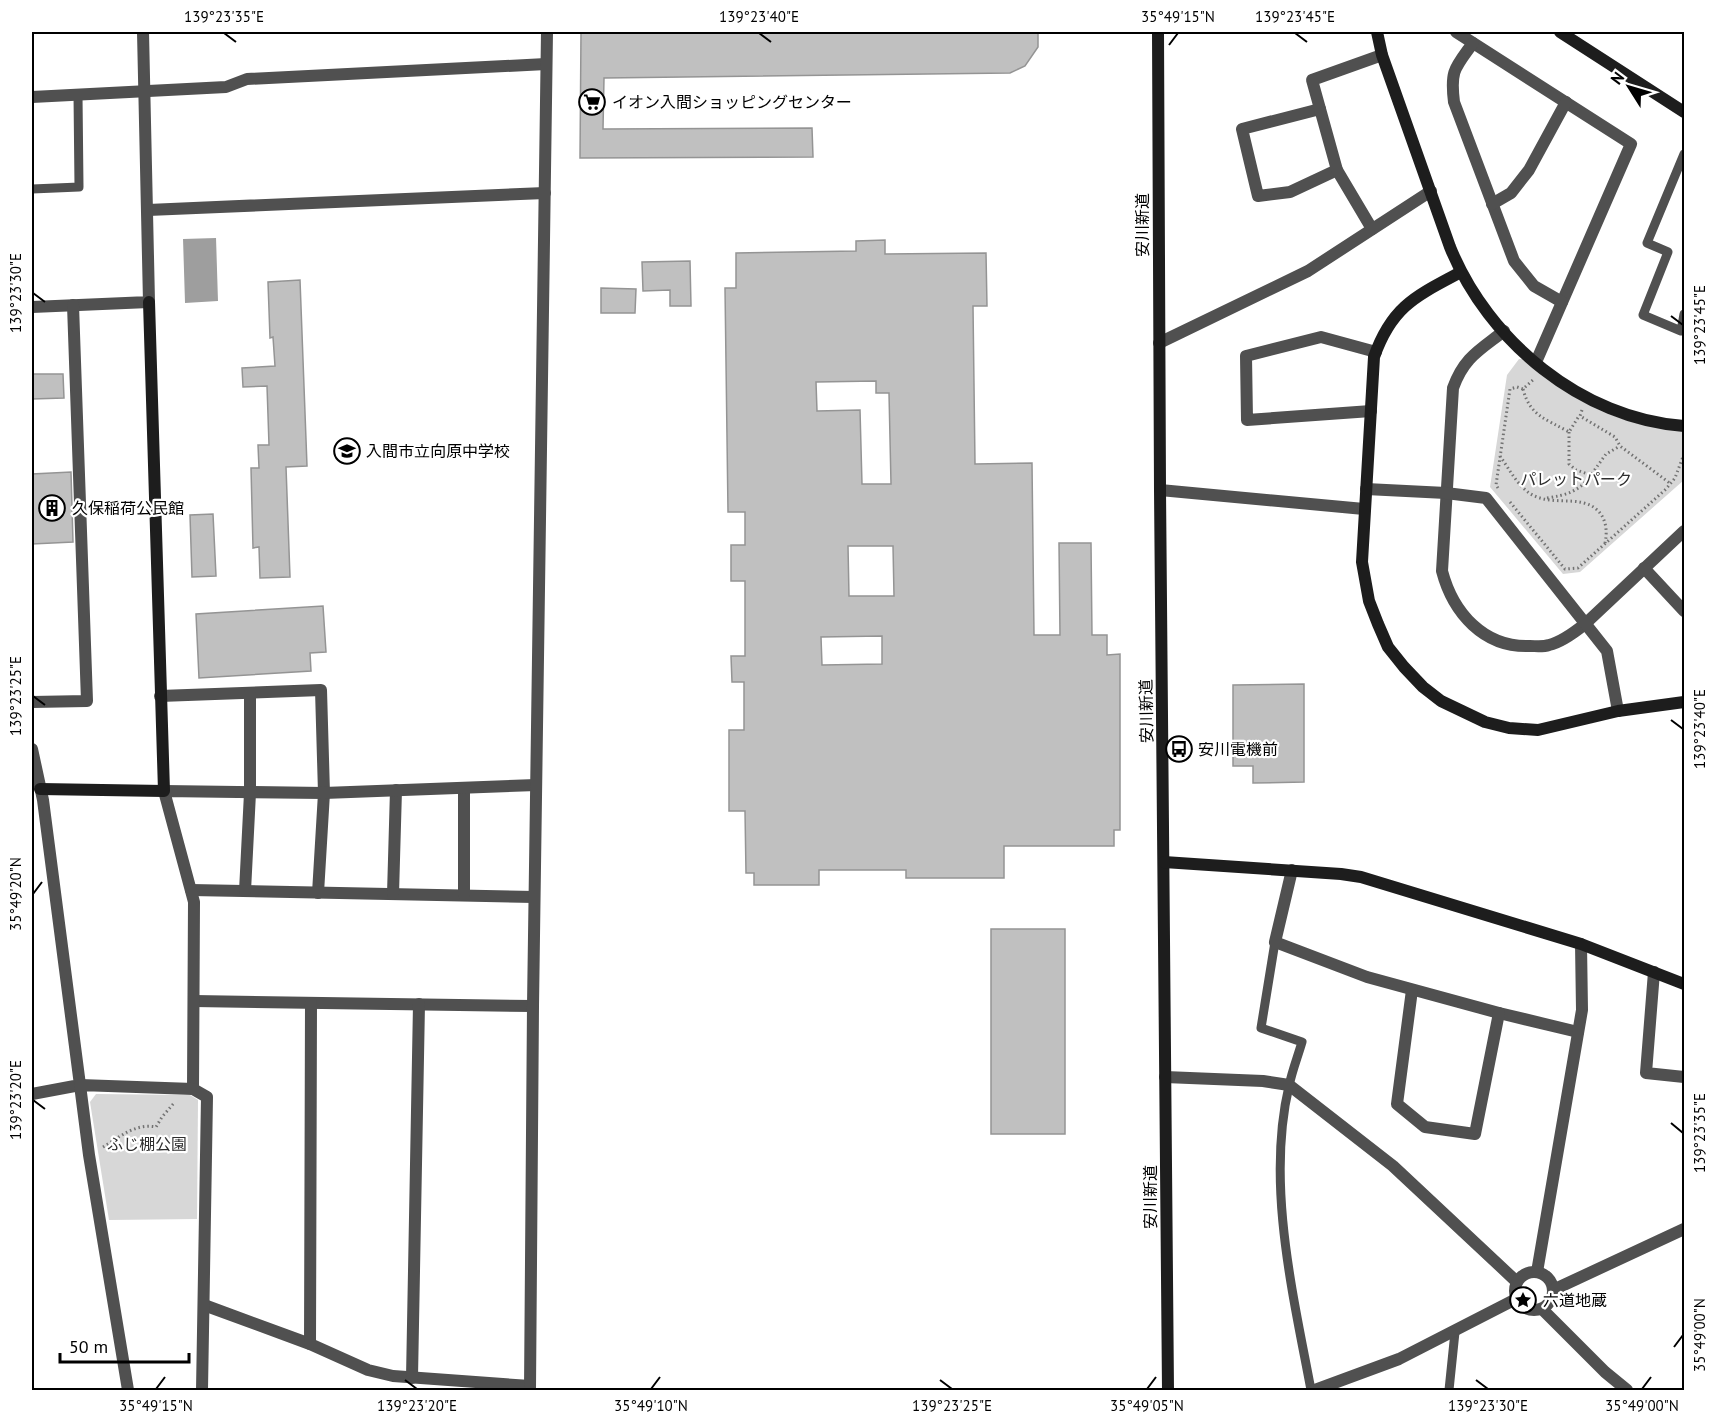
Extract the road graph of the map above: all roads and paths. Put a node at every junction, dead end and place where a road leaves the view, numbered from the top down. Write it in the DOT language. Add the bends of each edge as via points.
graph roads {
  1 [pos="143,32"];
  2 [pos="547,32"];
  3 [pos="1158,32"];
  4 [pos="1377,32"];
  5 [pos="1456,32"];
  6 [pos="1560,32"];
  7 [pos="1473,43"];
  8 [pos="1382,55"];
  9 [pos="546,64"];
  10 [pos="145,91"];
  11 [pos="78,95"];
  12 [pos="32,97"];
  13 [pos="1566,102"];
  14 [pos="1320,109"];
  15 [pos="1684,112"];
  16 [pos="1684,154"];
  17 [pos="1337,170"];
  18 [pos="32,189"];
  19 [pos="1431,191"];
  20 [pos="545,193"];
  21 [pos="1492,204"];
  22 [pos="148,210"];
  23 [pos="1372,229"];
  24 [pos="1461,272"];
  25 [pos="149,302"];
  26 [pos="1562,302"];
  27 [pos="73,305"];
  28 [pos="32,307"];
  29 [pos="1684,314"];
  30 [pos="1504,331"];
  31 [pos="1159,343"];
  32 [pos="1376,352"];
  33 [pos="1540,365"];
  34 [pos="1523,389"];
  35 [pos="1587,398"];
  36 [pos="1371,411"];
  37 [pos="1580,416"];
  38 [pos="1684,426"];
  39 [pos="1569,432"];
  40 [pos="1620,446"];
  41 [pos="1684,454"];
  42 [pos="1500,456"];
  43 [pos="1591,475"];
  44 [pos="1671,484"];
  45 [pos="1366,489"];
  46 [pos="1160,490"];
  47 [pos="1446,493"];
  48 [pos="1503,494"];
  49 [pos="1545,499"];
  50 [pos="1510,502"];
  51 [pos="1364,509"];
  52 [pos="1684,531"];
  53 [pos="1604,545"];
  54 [pos="1644,568"];
  55 [pos="1684,611"];
  56 [pos="1585,624"];
  57 [pos="250,693"];
  58 [pos="160,696"];
  59 [pos="32,702"];
  60 [pos="1684,702"];
  61 [pos="1618,711"];
  62 [pos="32,749"];
  63 [pos="536,785"];
  64 [pos="464,788"];
  65 [pos="396,790"];
  66 [pos="164,791"];
  67 [pos="250,793"];
  68 [pos="324,793"];
  69 [pos="38,797"];
  70 [pos="1164,862"];
  71 [pos="1292,870"];
  72 [pos="191,890"];
  73 [pos="245,891"];
  74 [pos="318,893"];
  75 [pos="393,894"];
  76 [pos="464,895"];
  77 [pos="534,897"];
  78 [pos="1275,942"];
  79 [pos="1581,944"];
  80 [pos="1654,972"];
  81 [pos="1684,984"];
  82 [pos="1412,990"];
  83 [pos="194,1001"];
  84 [pos="311,1003"];
  85 [pos="419,1004"];
  86 [pos="533,1006"];
  87 [pos="1498,1013"];
  88 [pos="1578,1032"];
  89 [pos="1166,1077"];
  90 [pos="1684,1077"];
  91 [pos="80,1084"];
  92 [pos="1289,1085"];
  93 [pos="190,1088"];
  94 [pos="32,1094"];
  95 [pos="89,1155"];
  96 [pos="1684,1229"];
  97 [pos="1537,1272"];
  98 [pos="1517,1282"];
  99 [pos="1553,1290"];
  100 [pos="1516,1299"];
  101 [pos="204,1305"];
  102 [pos="1542,1309"];
  103 [pos="1455,1332"];
  104 [pos="310,1344"];
  105 [pos="412,1378"];
  106 [pos="530,1388"];
  107 [pos="1624,1389"];
  108 [pos="128,1390"];
  109 [pos="202,1390"];
  110 [pos="1168,1390"];
  111 [pos="1313,1390"];
  112 [pos="1449,1390"];
  1 -- 10 [label="street"];
  2 -- 9 [label="street"];
  3 -- 31 [label="street, 安川新道"];
  4 -- 8 [label="street"];
  5 -- 7 [label="street"];
  6 -- 15 [label="street"];
  7 -- 13 [label="street"];
  7 -- 21 [label="street" via="1451,80 1454,102"];
  8 -- 14 [label="street" via="1312,80"];
  8 -- 19 [label="street"];
  9 -- 10 [label="street" via="247,79 226,87"];
  9 -- 20 [label="street"];
  10 -- 11 [label="street"];
  10 -- 22 [label="street"];
  11 -- 12 [label="street"];
  11 -- 18 [label="lane" via="79,187"];
  13 -- 21 [label="street" via="1529,170 1511,193"];
  13 -- 26 [label="street" via="1631,144"];
  14 -- 17 [label="street"];
  14 -- 17 [label="street" via="1242,129 1258,196 1290,192"];
  16 -- 29 [label="lane" via="1647,243 1668,252 1643,315 1681,332"];
  17 -- 23 [label="street"];
  19 -- 23 [label="street"];
  19 -- 24 [label="street"];
  20 -- 22 [label="street"];
  20 -- 63 [label="street"];
  21 -- 26 [label="street" via="1514,261 1534,286"];
  22 -- 25 [label="street"];
  23 -- 31 [label="street" via="1308,271"];
  24 -- 30 [label="street" via="1483,309"];
  24 -- 32 [label="street" via="1406,304 1380,338"];
  25 -- 27 [label="street"];
  25 -- 58 [label="street"];
  26 -- 33 [label="street"];
  27 -- 28 [label="street"];
  27 -- 59 [label="street" via="87,701"];
  30 -- 33 [label="street"];
  30 -- 47 [label="street" via="1459,371 1453,388"];
  31 -- 46 [label="street, 安川新道"];
  32 -- 36 [label="street"];
  32 -- 36 [label="street" via="1321,337 1245,356 1247,420"];
  33 -- 34 [label="path"];
  33 -- 35 [label="street"];
  34 -- 39 [label="path" via="1532,411"];
  34 -- 42 [label="path" via="1510,389"];
  35 -- 37 [label="path"];
  35 -- 38 [label="street" via="1632,417"];
  36 -- 45 [label="street"];
  37 -- 39 [label="path"];
  37 -- 40 [label="path" via="1615,437"];
  39 -- 43 [label="path" via="1569,464"];
  40 -- 43 [label="path" via="1606,454"];
  40 -- 44 [label="path"];
  41 -- 44 [label="path"];
  42 -- 48 [label="path" via="1496,485"];
  42 -- 49 [label="path" via="1519,483 1536,497"];
  43 -- 49 [label="path" via="1571,494"];
  44 -- 53 [label="path"];
  45 -- 47 [label="street"];
  45 -- 51 [label="street"];
  46 -- 51 [label="street"];
  46 -- 70 [label="street, 安川新道"];
  47 -- 56 [label="street" via="1486,498"];
  47 -- 56 [label="street" via="1442,571 1447,591 1472,627 1498,642 1521,646 1549,645"];
  49 -- 53 [label="path" via="1583,502 1594,508 1607,526"];
  50 -- 53 [label="path" via="1565,569 1578,568"];
  51 -- 61 [label="street" via="1362,561 1369,601 1388,647 1423,687 1441,701 1485,722 1509,728 1538,730"];
  52 -- 54 [label="street"];
  54 -- 55 [label="street"];
  54 -- 56 [label="street"];
  56 -- 61 [label="street" via="1606,651"];
  57 -- 58 [label="street"];
  57 -- 67 [label="street"];
  57 -- 68 [label="street" via="321,690"];
  58 -- 66 [label="street"];
  60 -- 61 [label="street"];
  62 -- 69 [label="street"];
  63 -- 64 [label="street"];
  63 -- 77 [label="street"];
  64 -- 65 [label="street"];
  64 -- 76 [label="street"];
  65 -- 68 [label="street"];
  65 -- 75 [label="street"];
  66 -- 67 [label="street"];
  66 -- 69 [label="street"];
  66 -- 72 [label="street"];
  67 -- 68 [label="street"];
  67 -- 73 [label="street"];
  68 -- 74 [label="street"];
  69 -- 91 [label="street"];
  70 -- 71 [label="street"];
  70 -- 89 [label="street, 安川新道"];
  71 -- 78 [label="street"];
  71 -- 79 [label="street" via="1361,877"];
  72 -- 73 [label="street"];
  72 -- 83 [label="street"];
  73 -- 74 [label="street"];
  74 -- 75 [label="street"];
  75 -- 76 [label="street"];
  76 -- 77 [label="street"];
  77 -- 86 [label="street"];
  78 -- 82 [label="street"];
  78 -- 92 [label="lane" via="1260,1028 1302,1042"];
  79 -- 80 [label="street"];
  79 -- 88 [label="street" via="1582,1010"];
  80 -- 81 [label="street"];
  80 -- 90 [label="street" via="1646,1073"];
  82 -- 87 [label="street"];
  82 -- 87 [label="street" via="1397,1104 1425,1127 1474,1134"];
  83 -- 84 [label="street"];
  83 -- 93 [label="street"];
  84 -- 85 [label="street"];
  84 -- 104 [label="street"];
  85 -- 86 [label="street"];
  85 -- 105 [label="street"];
  86 -- 106 [label="street"];
  87 -- 88 [label="street"];
  88 -- 97 [label="street"];
  89 -- 92 [label="street"];
  89 -- 110 [label="street, 安川新道"];
  91 -- 93 [label="street"];
  91 -- 94 [label="street"];
  91 -- 95 [label="street"];
  92 -- 98 [label="street" via="1393,1166"];
  92 -- 111 [label="lane" via="1281,1160 1287,1262"];
  93 -- 95 [label="path" via="156,1127 140,1126"];
  93 -- 101 [label="street" via="207,1097"];
  95 -- 108 [label="street"];
  96 -- 99 [label="street"];
  97 -- 98 [label="street" via="1525,1274"];
  97 -- 99 [label="street" via="1548,1278"];
  98 -- 100 [label="street"];
  99 -- 102 [label="street"];
  100 -- 102 [label="street" via="1530,1310"];
  100 -- 103 [label="street"];
  101 -- 104 [label="street"];
  101 -- 109 [label="street"];
  102 -- 107 [label="street"];
  103 -- 111 [label="street" via="1399,1359"];
  103 -- 112 [label="lane"];
  104 -- 105 [label="street" via="368,1370"];
  105 -- 106 [label="street"];
}
